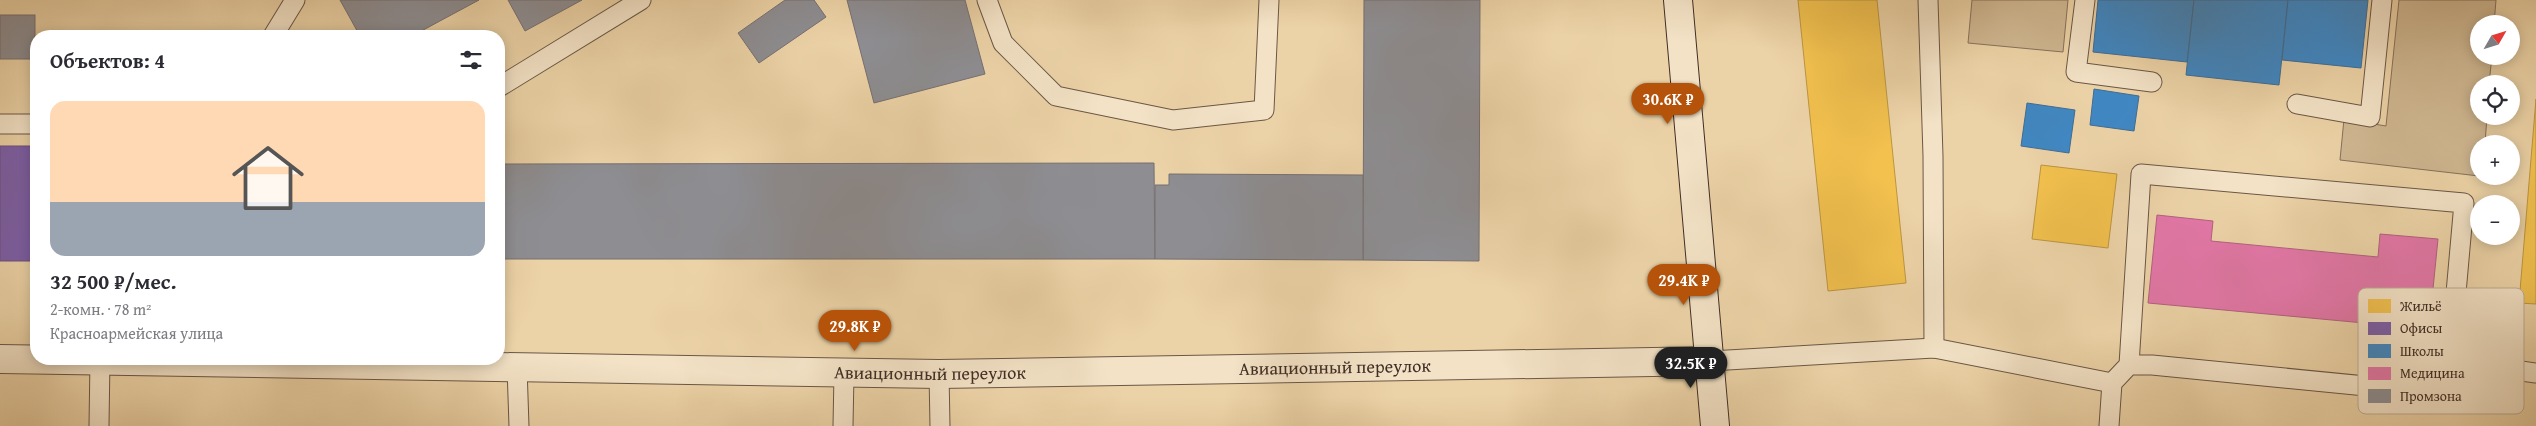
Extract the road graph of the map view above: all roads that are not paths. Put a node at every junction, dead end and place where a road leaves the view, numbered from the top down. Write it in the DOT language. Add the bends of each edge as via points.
graph roads {
  1 [pos="295,0"];
  2 [pos="641,0"];
  3 [pos="987,0"];
  4 [pos="1269,0"];
  5 [pos="1678,0"];
  6 [pos="1928,0"];
  7 [pos="2085,0"];
  8 [pos="2382,0"];
  9 [pos="277,30"];
  10 [pos="2152,82"];
  11 [pos="505,83"];
  12 [pos="2297,104"];
  13 [pos="0,124"];
  14 [pos="30,124"];
  15 [pos="2456,288"];
  16 [pos="1934,348"];
  17 [pos="0,360"];
  18 [pos="30,360"];
  19 [pos="1710,361"];
  20 [pos="100,365"];
  21 [pos="398,365"];
  22 [pos="2129,365"];
  23 [pos="517,367"];
  24 [pos="844,374"];
  25 [pos="938,374"];
  26 [pos="2112,383"];
  27 [pos="2358,385"];
  28 [pos="100,426"];
  29 [pos="519,426"];
  30 [pos="843,426"];
  31 [pos="940,426"];
  32 [pos="1715,426"];
  33 [pos="2109,426"];
  1 -- 9 [label="lane"];
  2 -- 11 [label="lane"];
  3 -- 4 [label="lane" via="1003,44 1056,96 1173,120 1264,110"];
  5 -- 19 [label="street"];
  6 -- 16 [label="lane"];
  7 -- 10 [label="lane" via="2076,72"];
  8 -- 12 [label="lane" via="2370,116"];
  13 -- 14 [label="lane"];
  15 -- 22 [label="lane" via="2464,203 2141,174"];
  16 -- 19 [label="lane"];
  16 -- 26 [label="lane"];
  17 -- 18 [label="street, Авиационный переулок"];
  19 -- 25 [label="street, Авиационный переулок"];
  19 -- 32 [label="street"];
  20 -- 28 [label="lane"];
  21 -- 23 [label="street, Авиационный переулок"];
  22 -- 26 [label="lane"];
  22 -- 27 [label="lane" via="2152,364"];
  23 -- 24 [label="street, Авиационный переулок"];
  23 -- 29 [label="lane"];
  24 -- 25 [label="street, Авиационный переулок"];
  24 -- 30 [label="lane"];
  25 -- 31 [label="lane"];
  26 -- 33 [label="lane"];
}
